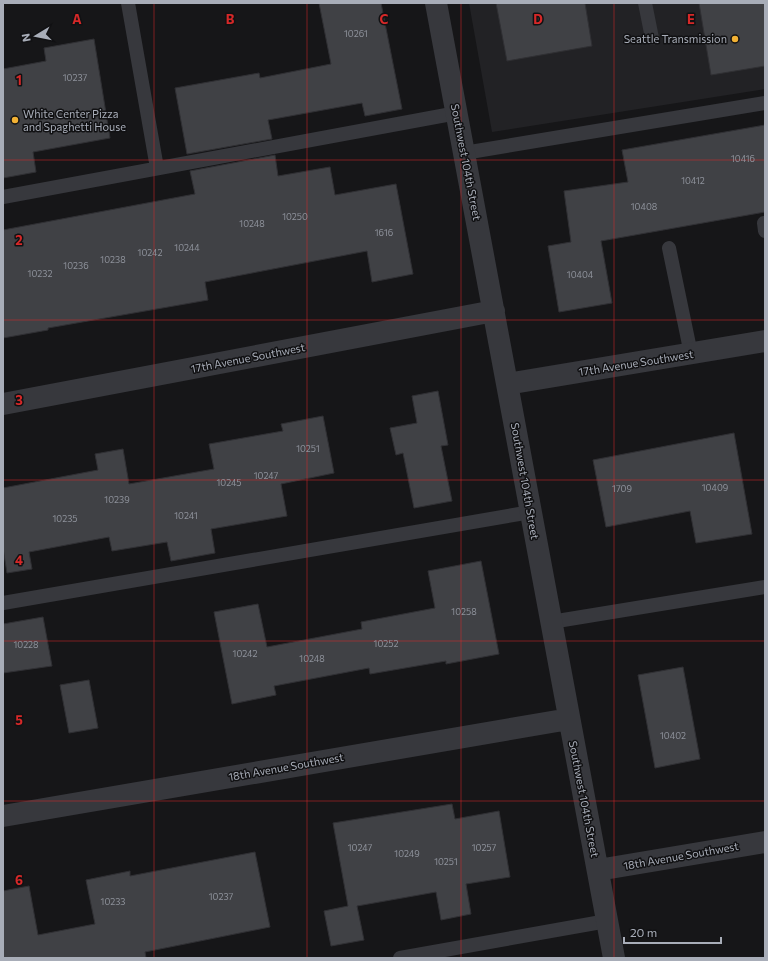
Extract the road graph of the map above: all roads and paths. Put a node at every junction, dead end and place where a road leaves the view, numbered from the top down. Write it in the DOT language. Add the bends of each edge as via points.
graph roads {
  1 [pos="128,3"];
  2 [pos="436,3"];
  3 [pos="645,3"];
  4 [pos="652,38"];
  5 [pos="765,103"];
  6 [pos="457,113"];
  7 [pos="464,153"];
  8 [pos="157,168"];
  9 [pos="3,197"];
  10 [pos="669,248"];
  11 [pos="494,311"];
  12 [pos="765,341"];
  13 [pos="691,354"];
  14 [pos="507,384"];
  15 [pos="3,404"];
  16 [pos="531,512"];
  17 [pos="765,587"];
  18 [pos="3,603"];
  19 [pos="551,622"];
  20 [pos="569,719"];
  21 [pos="3,816"];
  22 [pos="765,842"];
  23 [pos="598,870"];
  24 [pos="607,921"];
  25 [pos="400,958"];
  26 [pos="614,958"];
  1 -- 8 [label="lane"];
  2 -- 6 [label="street, Southwest 104th Street"];
  3 -- 4 [label="lane"];
  5 -- 7 [label="lane"];
  6 -- 7 [label="street, Southwest 104th Street"];
  6 -- 8 [label="lane"];
  7 -- 11 [label="street, Southwest 104th Street"];
  8 -- 9 [label="lane"];
  10 -- 13 [label="lane"];
  11 -- 14 [label="street, Southwest 104th Street"];
  11 -- 15 [label="street, 17th Avenue Southwest"];
  12 -- 13 [label="street, 17th Avenue Southwest"];
  13 -- 14 [label="street, 17th Avenue Southwest"];
  14 -- 16 [label="street, Southwest 104th Street"];
  16 -- 18 [label="lane"];
  16 -- 19 [label="street, Southwest 104th Street"];
  17 -- 19 [label="lane"];
  19 -- 20 [label="street, Southwest 104th Street"];
  20 -- 21 [label="street, 18th Avenue Southwest"];
  20 -- 23 [label="street, Southwest 104th Street"];
  22 -- 23 [label="street, 18th Avenue Southwest"];
  23 -- 24 [label="street, Southwest 104th Street"];
  24 -- 25 [label="lane"];
  24 -- 26 [label="street, Southwest 104th Street"];
}
